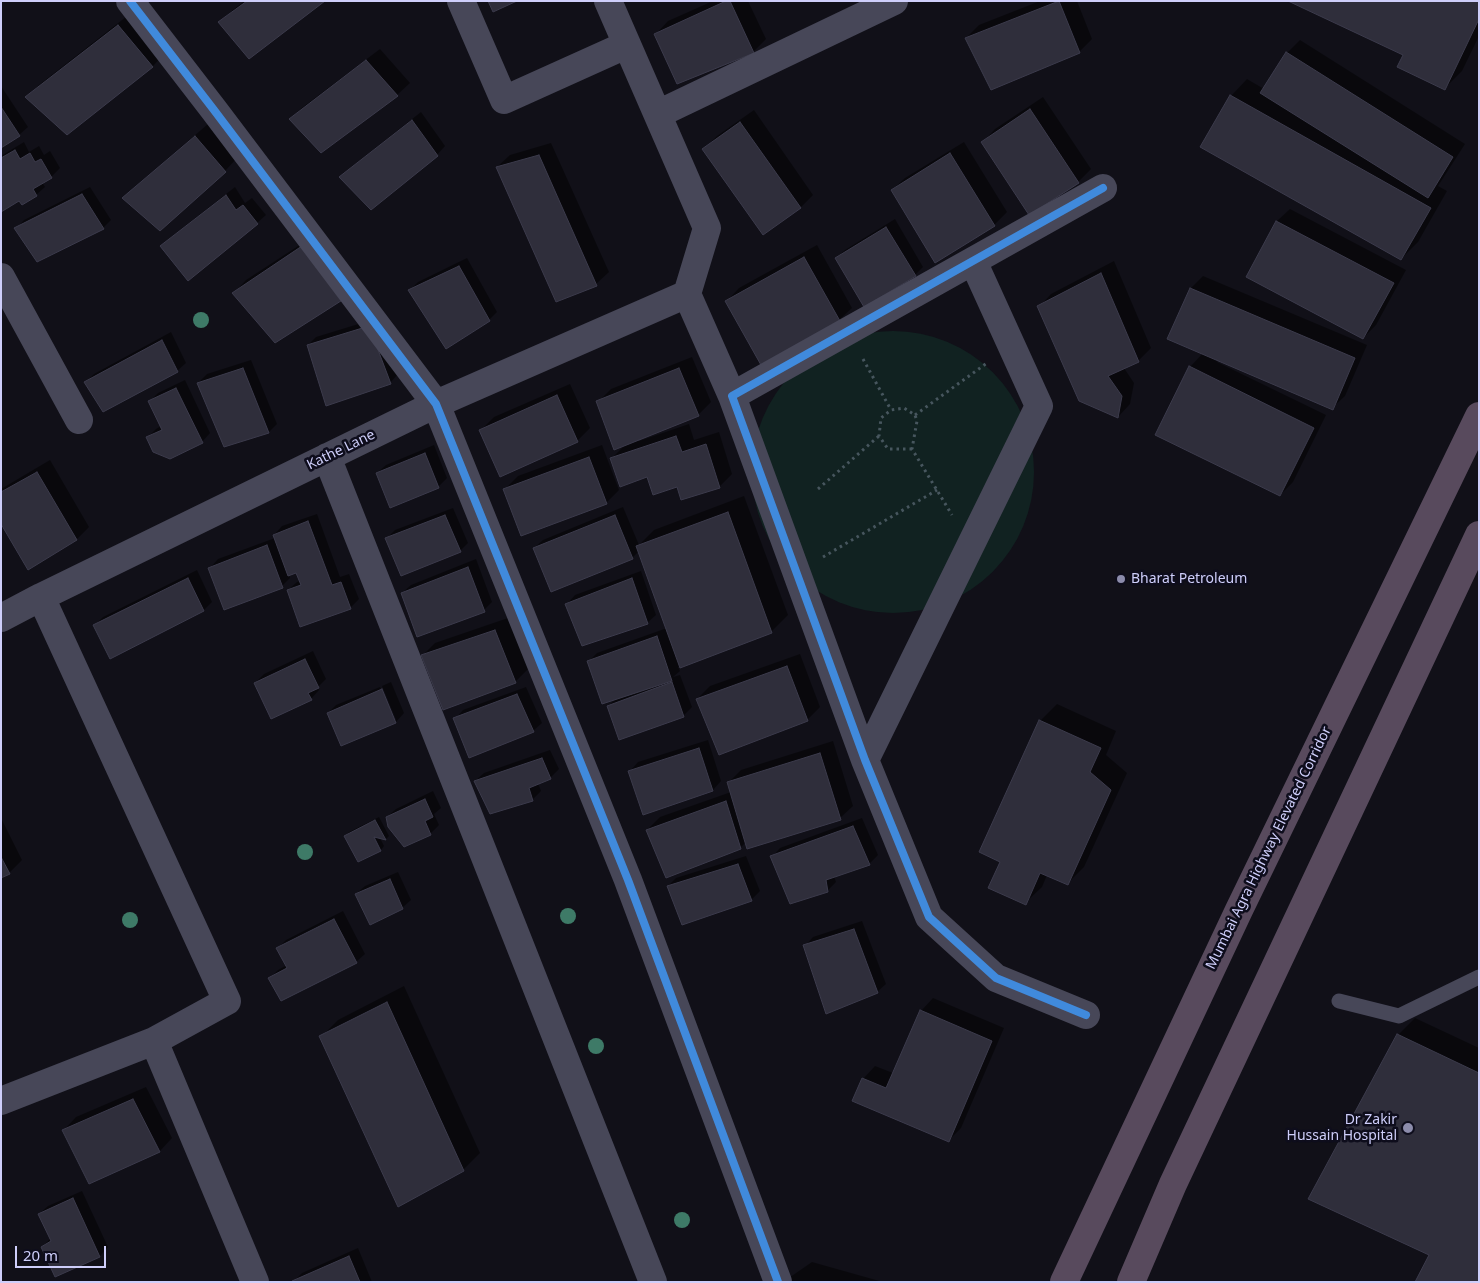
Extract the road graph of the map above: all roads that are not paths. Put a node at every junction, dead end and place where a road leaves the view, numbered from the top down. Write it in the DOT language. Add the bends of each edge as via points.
graph roads {
  1 [pos="130,1"];
  2 [pos="461,1"];
  3 [pos="608,1"];
  4 [pos="894,1"];
  5 [pos="626,46"];
  6 [pos="658,114"];
  7 [pos="1103,188"];
  8 [pos="973,261"];
  9 [pos="1,277"];
  10 [pos="686,294"];
  11 [pos="732,396"];
  12 [pos="436,404"];
  13 [pos="1479,416"];
  14 [pos="79,420"];
  15 [pos="327,457"];
  16 [pos="1479,535"];
  17 [pos="41,597"];
  18 [pos="1,618"];
  19 [pos="865,760"];
  20 [pos="1479,977"];
  21 [pos="1339,1001"];
  22 [pos="1086,1015"];
  23 [pos="154,1041"];
  24 [pos="1,1101"];
  25 [pos="255,1282"];
  26 [pos="654,1282"];
  27 [pos="778,1282"];
  28 [pos="1064,1282"];
  29 [pos="1131,1282"];
  1 -- 12 [label="street"];
  2 -- 5 [label="street" via="504,100"];
  3 -- 5 [label="street"];
  4 -- 6 [label="street"];
  5 -- 6 [label="street"];
  6 -- 10 [label="street" via="707,228"];
  7 -- 8 [label="street"];
  8 -- 11 [label="street"];
  8 -- 19 [label="street" via="1039,406"];
  9 -- 14 [label="street"];
  10 -- 11 [label="street"];
  10 -- 12 [label="street, Kathe Lane"];
  11 -- 19 [label="street"];
  12 -- 15 [label="street, Kathe Lane"];
  12 -- 27 [label="street" via="628,880"];
  13 -- 28 [label="highway, Mumbai Agra Highway Elevated Corridor" via="1239,910"];
  15 -- 17 [label="street, Kathe Lane"];
  15 -- 26 [label="street"];
  16 -- 29 [label="highway" via="1181,1166"];
  17 -- 18 [label="street, Kathe Lane"];
  17 -- 23 [label="street" via="227,1001"];
  19 -- 22 [label="street" via="929,917 996,978"];
  20 -- 21 [label="lane" via="1399,1016"];
  23 -- 24 [label="street"];
  23 -- 25 [label="street"];
}
